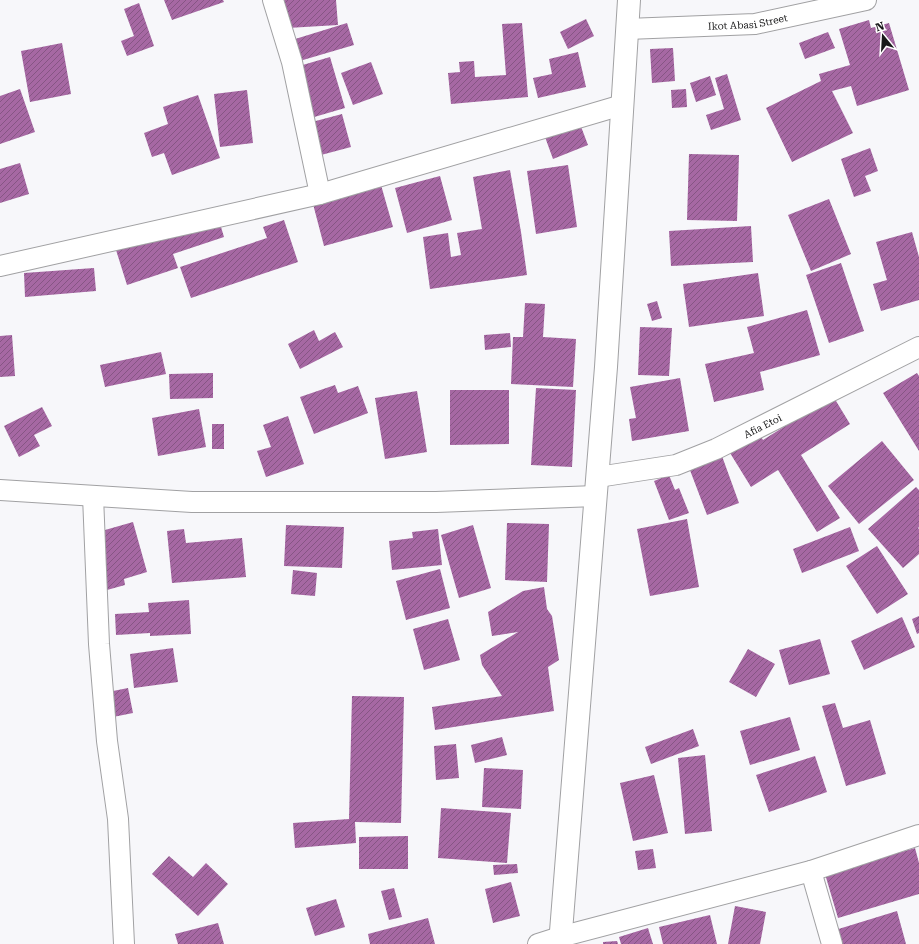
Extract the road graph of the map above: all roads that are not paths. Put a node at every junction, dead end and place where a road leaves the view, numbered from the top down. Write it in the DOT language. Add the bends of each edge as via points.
graph roads {
  1 [pos="273,0"];
  2 [pos="629,0"];
  3 [pos="866,0"];
  4 [pos="627,29"];
  5 [pos="622,104"];
  6 [pos="320,194"];
  7 [pos="0,266"];
  8 [pos="919,347"];
  9 [pos="597,486"];
  10 [pos="0,490"];
  11 [pos="93,496"];
  12 [pos="919,835"];
  13 [pos="811,871"];
  14 [pos="560,940"];
  15 [pos="124,944"];
  16 [pos="538,944"];
  17 [pos="832,944"];
  1 -- 6 [label="street" via="292,62"];
  2 -- 4 [label="street"];
  3 -- 4 [label="street, Ikot Abasi Street" via="755,24"];
  4 -- 5 [label="street"];
  5 -- 6 [label="street"];
  5 -- 9 [label="street"];
  6 -- 7 [label="street"];
  8 -- 9 [label="street, Afia Etoi" via="716,449 676,465"];
  9 -- 11 [label="street, Afia Etoi" via="436,502 192,502"];
  9 -- 14 [label="street"];
  10 -- 11 [label="street, Afia Etoi"];
  11 -- 15 [label="street" via="99,644 107,741 118,819"];
  12 -- 13 [label="street"];
  13 -- 14 [label="street"];
  13 -- 17 [label="street"];
  14 -- 16 [label="street"];
}
